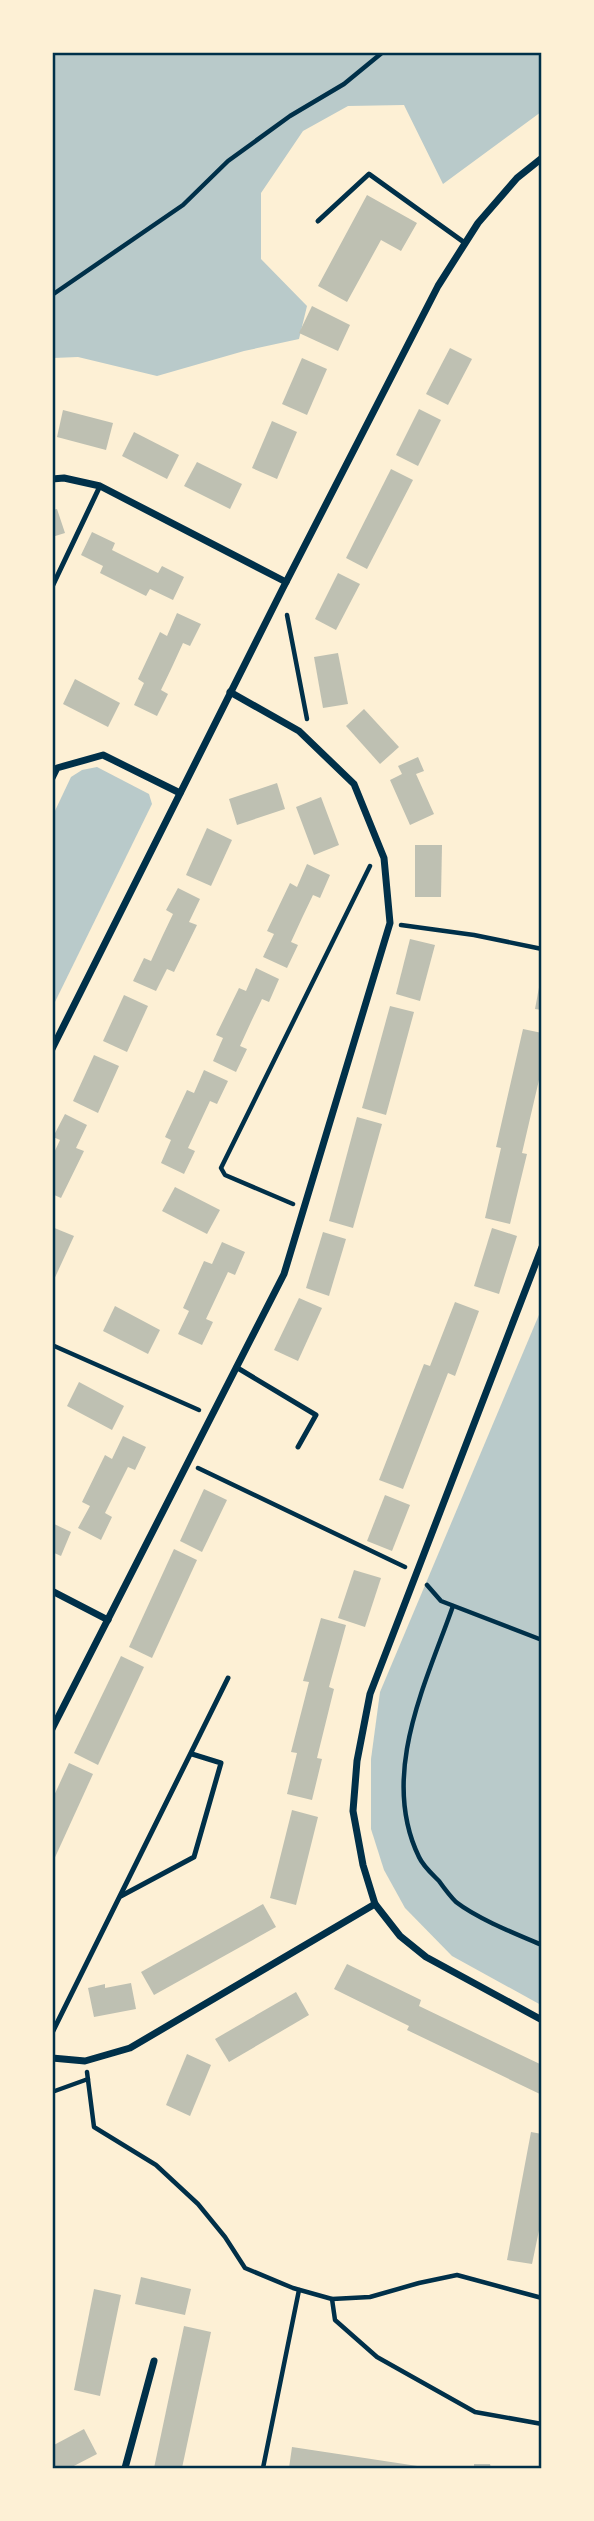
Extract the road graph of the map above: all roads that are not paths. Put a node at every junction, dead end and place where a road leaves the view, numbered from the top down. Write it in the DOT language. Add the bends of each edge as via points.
graph roads {
  1 [pos="541,158"];
  2 [pos="318,221"];
  3 [pos="465,243"];
  4 [pos="52,479"];
  5 [pos="100,486"];
  6 [pos="286,582"];
  7 [pos="52,587"];
  8 [pos="230,692"];
  9 [pos="52,778"];
  10 [pos="180,793"];
  11 [pos="55,1039"];
  12 [pos="52,1049"];
  13 [pos="541,1247"];
  14 [pos="236,1367"];
  15 [pos="298,1447"];
  16 [pos="52,1591"];
  17 [pos="108,1620"];
  18 [pos="228,1678"];
  19 [pos="52,1729"];
  20 [pos="192,1754"];
  21 [pos="121,1896"];
  22 [pos="375,1904"];
  23 [pos="541,2021"];
  24 [pos="52,2033"];
  25 [pos="52,2058"];
  26 [pos="154,2361"];
  27 [pos="125,2469"];
  1 -- 3 [label="street" via="517,178"];
  2 -- 3 [label="lane" via="369,174"];
  3 -- 6 [label="street" via="438,286"];
  4 -- 5 [label="street"];
  5 -- 6 [label="street"];
  5 -- 7 [label="lane"];
  6 -- 8 [label="street"];
  8 -- 10 [label="street"];
  8 -- 14 [label="street" via="299,731 354,784 384,858 391,908 284,1274"];
  9 -- 10 [label="street" via="57,768 103,755"];
  10 -- 11 [label="street"];
  11 -- 12 [label="street"];
  13 -- 22 [label="street" via="370,1694 353,1811"];
  14 -- 15 [label="lane" via="316,1415"];
  14 -- 17 [label="street"];
  16 -- 17 [label="street"];
  17 -- 19 [label="street"];
  18 -- 20 [label="lane"];
  20 -- 21 [label="lane"];
  20 -- 21 [label="lane" via="220,1763 194,1857"];
  21 -- 24 [label="lane"];
  22 -- 23 [label="street" via="400,1936 426,1957"];
  22 -- 25 [label="street" via="130,2049 85,2061"];
  26 -- 27 [label="street"];
}
